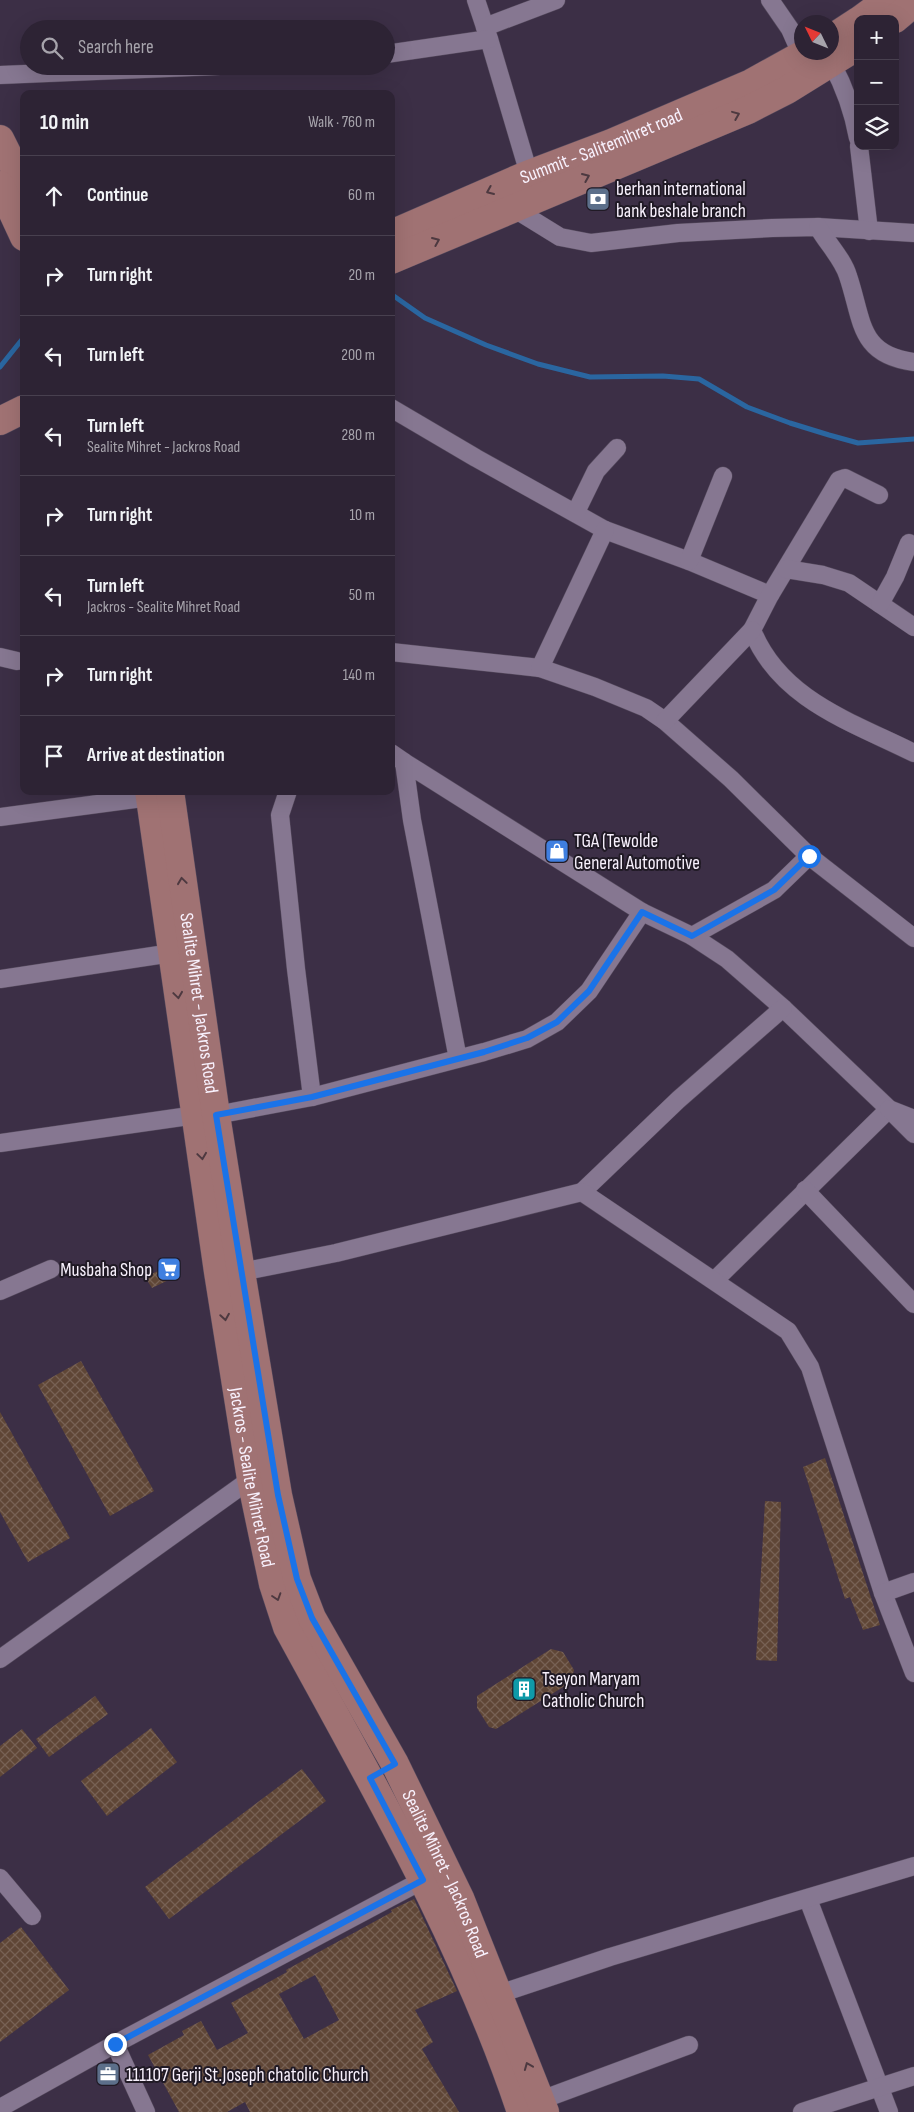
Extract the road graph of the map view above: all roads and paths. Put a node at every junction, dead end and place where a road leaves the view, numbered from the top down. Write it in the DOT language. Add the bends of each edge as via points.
graph roads {
  1 [pos="476,0"];
  2 [pos="556,0"];
  3 [pos="770,0"];
  4 [pos="886,0"];
  5 [pos="914,3"];
  6 [pos="866,15"];
  7 [pos="899,15"];
  8 [pos="854,26"];
  9 [pos="487,33"];
  10 [pos="794,36"];
  11 [pos="839,43"];
  12 [pos="854,47"];
  13 [pos="839,50"];
  14 [pos="395,52"];
  15 [pos="794,60"];
  16 [pos="819,60"];
  17 [pos="835,60"];
  18 [pos="20,74"];
  19 [pos="0,75"];
  20 [pos="854,116"];
  21 [pos="0,139"];
  22 [pos="859,150"];
  23 [pos="614,153"];
  24 [pos="529,174"];
  25 [pos="20,179"];
  26 [pos="0,185"];
  27 [pos="513,208"];
  28 [pos="20,228"];
  29 [pos="818,228"];
  30 [pos="869,231"];
  31 [pos="395,232"];
  32 [pos="914,233"];
  33 [pos="395,258"];
  34 [pos="914,362"];
  35 [pos="395,410"];
  36 [pos="20,411"];
  37 [pos="0,421"];
  38 [pos="617,448"];
  39 [pos="723,476"];
  40 [pos="879,494"];
  41 [pos="576,512"];
  42 [pos="605,530"];
  43 [pos="909,543"];
  44 [pos="689,561"];
  45 [pos="786,570"];
  46 [pos="770,595"];
  47 [pos="880,604"];
  48 [pos="914,627"];
  49 [pos="752,630"];
  50 [pos="395,652"];
  51 [pos="0,657"];
  52 [pos="17,661"];
  53 [pos="540,668"];
  54 [pos="665,720"];
  55 [pos="914,753"];
  56 [pos="397,758"];
  57 [pos="144,795"];
  58 [pos="156,795"];
  59 [pos="156,795"];
  60 [pos="287,795"];
  61 [pos="0,818"];
  62 [pos="809,856"];
  63 [pos="642,912"];
  64 [pos="692,936"];
  65 [pos="914,938"];
  66 [pos="172,954"];
  67 [pos="0,978"];
  68 [pos="783,1008"];
  69 [pos="458,1059"];
  70 [pos="312,1097"];
  71 [pos="889,1109"];
  72 [pos="206,1115"];
  73 [pos="914,1119"];
  74 [pos="914,1134"];
  75 [pos="0,1143"];
  76 [pos="805,1190"];
  77 [pos="582,1192"];
  78 [pos="51,1269"];
  79 [pos="241,1272"];
  80 [pos="715,1280"];
  81 [pos="0,1291"];
  82 [pos="914,1304"];
  83 [pos="251,1479"];
  84 [pos="914,1582"];
  85 [pos="883,1593"];
  86 [pos="0,1659"];
  87 [pos="914,1673"];
  88 [pos="395,1764"];
  89 [pos="370,1778"];
  90 [pos="914,1866"];
  91 [pos="0,1878"];
  92 [pos="423,1880"];
  93 [pos="808,1899"];
  94 [pos="32,1916"];
  95 [pos="499,1994"];
  96 [pos="115,2044"];
  97 [pos="690,2045"];
  98 [pos="914,2076"];
  99 [pos="880,2089"];
  100 [pos="0,2108"];
  101 [pos="536,2108"];
  102 [pos="146,2112"];
  103 [pos="802,2112"];
  104 [pos="889,2112"];
  1 -- 9 [label="street"];
  2 -- 9 [label="street"];
  3 -- 10 [label="street"];
  4 -- 6 [label="main road"];
  5 -- 7 [label="main road"];
  8 -- 11 [label="main road"];
  9 -- 14 [label="street"];
  9 -- 24 [label="street"];
  12 -- 13 [label="main road"];
  15 -- 23 [label="main road, Summit - Salitemihret road"];
  23 -- 16 [label="main road, one-way" via="748,110"];
  17 -- 20 [label="street"];
  18 -- 19 [label="street"];
  21 -- 25 [label="main road"];
  22 -- 30 [label="street"];
  23 -- 24 [label="main road, Summit - Salitemihret road"];
  27 -- 23 [label="main road, one-way"];
  24 -- 31 [label="main road, Summit - Salitemihret road, one-way"];
  26 -- 28 [label="main road"];
  27 -- 29 [label="street" via="560,237 591,243 678,233"];
  33 -- 27 [label="main road, one-way"];
  29 -- 30 [label="street"];
  29 -- 34 [label="street" via="848,274 860,321 871,342 882,354"];
  30 -- 32 [label="street"];
  35 -- 41 [label="street"];
  36 -- 37 [label="main road"];
  38 -- 41 [label="street" via="596,472"];
  39 -- 44 [label="street"];
  40 -- 45 [label="street" via="845,478 839,480"];
  41 -- 42 [label="street"];
  42 -- 44 [label="street"];
  42 -- 53 [label="street"];
  43 -- 47 [label="street"];
  44 -- 46 [label="street"];
  45 -- 46 [label="street"];
  45 -- 47 [label="street" via="823,575 849,583"];
  46 -- 49 [label="street"];
  47 -- 48 [label="street"];
  49 -- 54 [label="street"];
  49 -- 55 [label="street" via="770,664 796,691 827,712"];
  50 -- 53 [label="street"];
  51 -- 52 [label="street"];
  53 -- 54 [label="street" via="646,708"];
  54 -- 62 [label="street"];
  56 -- 63 [label="street"];
  56 -- 69 [label="street"];
  57 -- 61 [label="street"];
  58 -- 66 [label="main road, Jackros - Sealite Mihret Road"];
  72 -- 59 [label="main road, Sealite Mihret - Jackros Road, one-way"];
  60 -- 70 [label="street" via="280,815"];
  62 -- 64 [label="street" via="774,890"];
  62 -- 65 [label="street"];
  63 -- 64 [label="street"];
  63 -- 69 [label="street" via="589,991 557,1022 527,1038"];
  64 -- 68 [label="street" via="727,958"];
  66 -- 67 [label="street"];
  66 -- 72 [label="main road, Jackros - Sealite Mihret Road, one-way"];
  68 -- 71 [label="street"];
  68 -- 77 [label="street" via="678,1100"];
  69 -- 70 [label="street"];
  70 -- 72 [label="street"];
  71 -- 73 [label="street"];
  71 -- 74 [label="street"];
  71 -- 76 [label="street"];
  72 -- 75 [label="street"];
  72 -- 79 [label="main road, Sealite Mihret - Jackros Road"];
  72 -- 83 [label="main road, Jackros - Sealite Mihret Road, one-way"];
  76 -- 80 [label="street"];
  76 -- 82 [label="street"];
  77 -- 79 [label="street" via="336,1253"];
  77 -- 80 [label="street"];
  78 -- 81 [label="street"];
  79 -- 88 [label="main road, Sealite Mihret - Jackros Road" via="278,1495 297,1579 312,1618"];
  80 -- 85 [label="street" via="788,1331 810,1367"];
  83 -- 86 [label="street"];
  83 -- 89 [label="main road, Jackros - Sealite Mihret Road, one-way" via="273,1584 287,1627"];
  84 -- 85 [label="street"];
  85 -- 87 [label="street"];
  88 -- 89 [label="main road"];
  88 -- 95 [label="main road, Sealite Mihret - Jackros Road" via="460,1898"];
  89 -- 92 [label="main road, Jackros - Sealite Mihret Road"];
  90 -- 93 [label="street"];
  91 -- 94 [label="street"];
  92 -- 96 [label="street"];
  92 -- 101 [label="main road, Jackros - Sealite Mihret Road" via="469,1978 509,2077"];
  93 -- 95 [label="street" via="610,1957"];
  93 -- 99 [label="street"];
  101 -- 95 [label="main road, Sealite Mihret - Jackros Road, one-way"];
  96 -- 100 [label="street"];
  96 -- 102 [label="street"];
  97 -- 101 [label="street"];
  98 -- 99 [label="street"];
  99 -- 103 [label="street"];
  99 -- 104 [label="street"];
}
